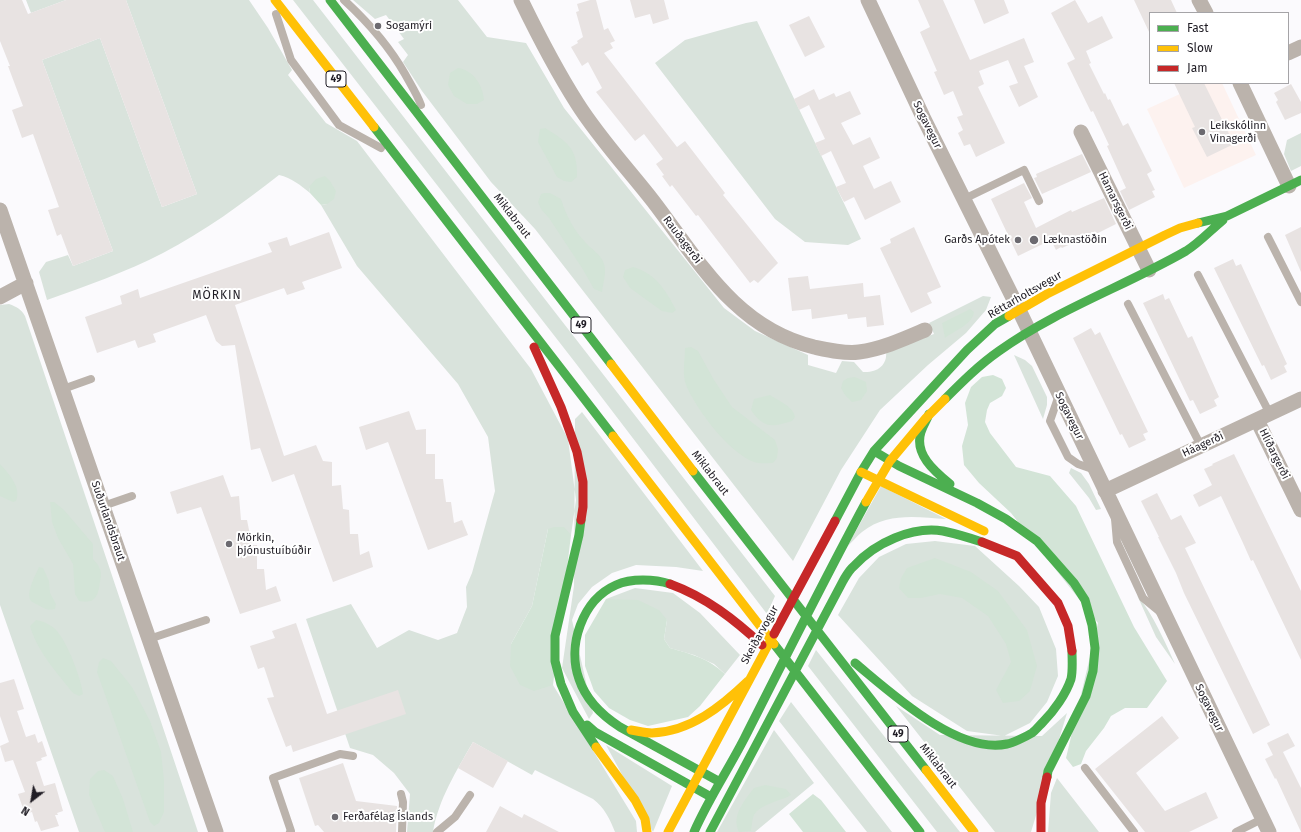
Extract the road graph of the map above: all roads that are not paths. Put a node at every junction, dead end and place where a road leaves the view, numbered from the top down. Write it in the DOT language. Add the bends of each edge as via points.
graph roads {
  1 [pos="273,0"];
  2 [pos="330,0"];
  3 [pos="344,0"];
  4 [pos="521,0"];
  5 [pos="868,0"];
  6 [pos="1199,0"];
  7 [pos="1205,12"];
  8 [pos="1301,47"];
  9 [pos="1289,53"];
  10 [pos="1241,84"];
  11 [pos="428,127"];
  12 [pos="1080,132"];
  13 [pos="397,157"];
  14 [pos="1295,183"];
  15 [pos="964,199"];
  16 [pos="1039,201"];
  17 [pos="0,210"];
  18 [pos="1227,216"];
  19 [pos="1268,237"];
  20 [pos="1138,248"];
  21 [pos="1149,270"];
  22 [pos="1198,275"];
  23 [pos="26,283"];
  24 [pos="0,286"];
  25 [pos="0,297"];
  26 [pos="1301,302"];
  27 [pos="1128,304"];
  28 [pos="1019,310"];
  29 [pos="518,313"];
  30 [pos="924,330"];
  31 [pos="1029,332"];
  32 [pos="91,379"];
  33 [pos="63,389"];
  34 [pos="1301,399"];
  35 [pos="929,414"];
  36 [pos="1264,417"];
  37 [pos="1201,446"];
  38 [pos="874,451"];
  39 [pos="890,461"];
  40 [pos="861,472"];
  41 [pos="878,481"];
  42 [pos="1105,491"];
  43 [pos="132,496"];
  44 [pos="977,503"];
  45 [pos="103,506"];
  46 [pos="1301,510"];
  47 [pos="1016,556"];
  48 [pos="206,620"];
  49 [pos="822,636"];
  50 [pos="149,639"];
  51 [pos="748,681"];
  52 [pos="813,695"];
  53 [pos="573,712"];
  54 [pos="624,729"];
  55 [pos="353,756"];
  56 [pos="1085,768"];
  57 [pos="700,771"];
  58 [pos="720,782"];
  59 [pos="692,787"];
  60 [pos="401,794"];
  61 [pos="470,795"];
  62 [pos="712,797"];
  63 [pos="1266,825"];
  64 [pos="216,832"];
  65 [pos="290,832"];
  66 [pos="402,832"];
  67 [pos="437,832"];
  68 [pos="647,832"];
  69 [pos="668,832"];
  70 [pos="694,832"];
  71 [pos="710,832"];
  72 [pos="920,832"];
  73 [pos="974,832"];
  74 [pos="1041,832"];
  75 [pos="1134,832"];
  76 [pos="1236,832"];
  1 -- 13 [label="main road, 49"];
  1 -- 13 [label="lane" via="291,60 339,125"];
  2 -- 11 [label="main road, Miklabraut / 49"];
  3 -- 11 [label="lane, Miklabraut" via="365,20 393,54 417,95"];
  4 -- 30 [label="street, Rauðagerði" via="578,104 715,283 753,319 777,334 804,345 830,351 858,352 883,347"];
  5 -- 15 [label="street, Sogavegur"];
  6 -- 7 [label="street"];
  8 -- 9 [label="street"];
  10 -- 14 [label="street"];
  11 -- 49 [label="main road, Miklabraut / 49"];
  12 -- 20 [label="street, Hamarsgerði"];
  13 -- 29 [label="main road, 49"];
  14 -- 18 [label="main road, Réttarholtsvegur"];
  15 -- 16 [label="lane" via="1024,170"];
  15 -- 28 [label="street, Sogavegur"];
  17 -- 23 [label="street, Suðurlandsbraut"];
  18 -- 20 [label="main road, Réttarholtsvegur" via="1180,228"];
  18 -- 21 [label="main road, Réttarholtsvegur" via="1187,250"];
  19 -- 26 [label="lane"];
  20 -- 21 [label="street, Hamarsgerði"];
  20 -- 28 [label="main road, Réttarholtsvegur"];
  21 -- 31 [label="main road, Réttarholtsvegur"];
  22 -- 36 [label="lane"];
  23 -- 24 [label="street"];
  23 -- 25 [label="street"];
  23 -- 33 [label="street, Suðurlandsbraut"];
  27 -- 37 [label="lane"];
  28 -- 31 [label="street, Sogavegur"];
  28 -- 38 [label="main road, Réttarholtsvegur" via="995,324 975,342"];
  29 -- 52 [label="main road, 49"];
  29 -- 53 [label="main road" via="561,407 577,452 583,482 579,535 555,636 555,661"];
  31 -- 35 [label="main road, Réttarholtsvegur" via="999,351 966,378"];
  31 -- 42 [label="street, Sogavegur"];
  32 -- 33 [label="lane"];
  33 -- 45 [label="street, Suðurlandsbraut"];
  34 -- 36 [label="street, Háagerði"];
  35 -- 39 [label="main road, Réttarholtsvegur"];
  35 -- 44 [label="main road" via="921,431 919,443 923,456 946,481"];
  36 -- 37 [label="street, Háagerði"];
  36 -- 46 [label="street, Hlíðargerði"];
  37 -- 42 [label="street, Háagerði"];
  38 -- 39 [label="main road"];
  38 -- 40 [label="main road, Skeiðarvogur"];
  39 -- 41 [label="main road"];
  39 -- 44 [label="main road"];
  40 -- 41 [label="main road"];
  40 -- 51 [label="main road, Skeiðarvogur"];
  41 -- 47 [label="main road" via="999,539"];
  41 -- 58 [label="main road" via="830,567"];
  42 -- 63 [label="street, Sogavegur"];
  43 -- 45 [label="lane"];
  44 -- 74 [label="main road" via="1006,518 1037,540 1074,583 1085,600 1092,625 1095,648 1091,677 1086,696 1048,772 1041,803"];
  45 -- 50 [label="street, Suðurlandsbraut"];
  47 -- 49 [label="main road" via="1058,603 1068,626 1072,648 1071,678 1048,717 1032,733 1007,744 987,745 957,737 928,720 884,688"];
  47 -- 71 [label="main road" via="971,538 942,531 913,532 886,541 853,566"];
  48 -- 50 [label="lane"];
  49 -- 73 [label="main road, Miklabraut / 49"];
  50 -- 64 [label="street, Suðurlandsbraut"];
  51 -- 54 [label="main road" via="722,706 705,717 670,731 651,733"];
  51 -- 57 [label="main road, Skeiðarvogur"];
  52 -- 54 [label="main road" via="746,630 711,603 669,584 654,581 617,584 601,594 580,622 575,657 577,673 584,690 599,711"];
  52 -- 72 [label="main road, 49"];
  53 -- 59 [label="main road" via="595,732"];
  53 -- 68 [label="main road" via="635,800 645,819"];
  54 -- 57 [label="main road"];
  55 -- 65 [label="lane" via="340,754 273,778"];
  56 -- 75 [label="lane"];
  57 -- 58 [label="main road"];
  57 -- 59 [label="main road, Skeiðarvogur"];
  58 -- 62 [label="main road"];
  59 -- 62 [label="main road"];
  59 -- 69 [label="main road, Skeiðarvogur"];
  60 -- 66 [label="lane"];
  61 -- 67 [label="lane" via="455,817"];
  62 -- 70 [label="main road"];
  63 -- 76 [label="lane"];
}
